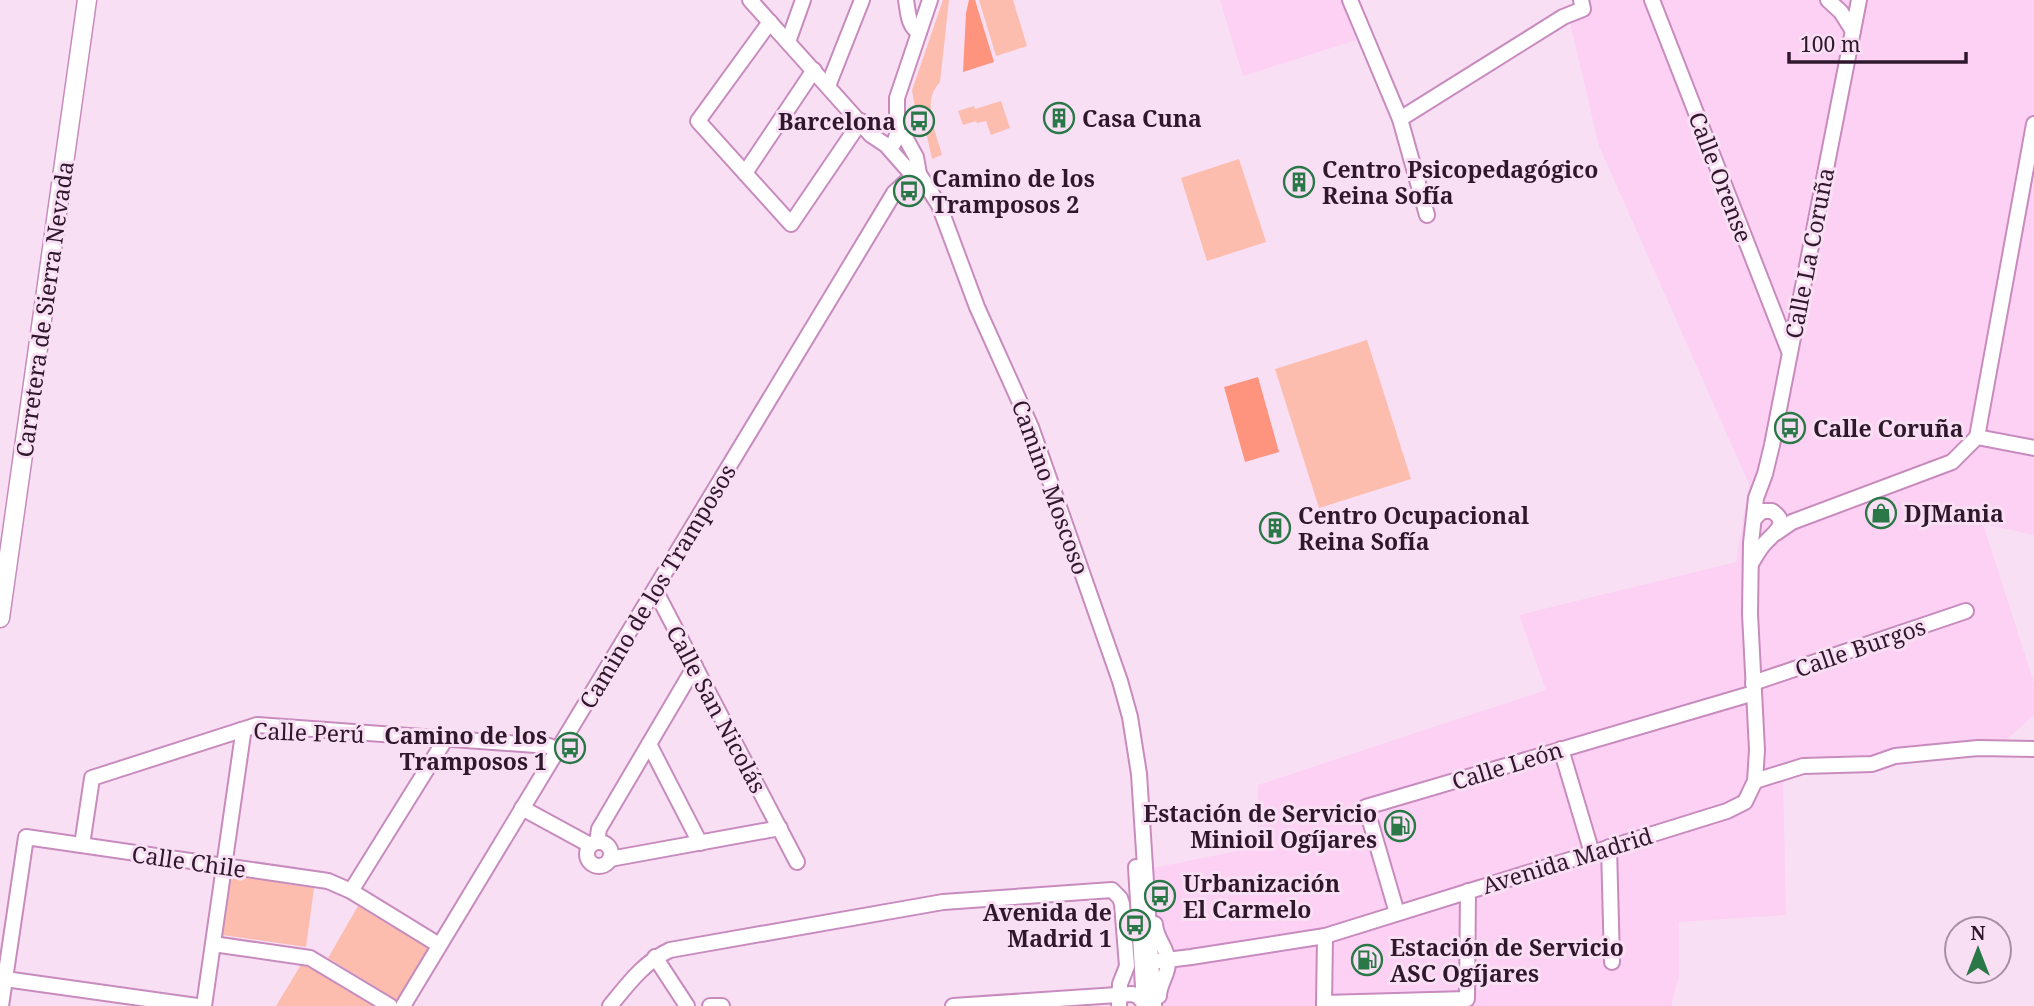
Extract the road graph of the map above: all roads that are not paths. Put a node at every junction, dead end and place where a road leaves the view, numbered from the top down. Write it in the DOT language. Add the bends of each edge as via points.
graph roads {
  1 [pos="87,0"];
  2 [pos="750,0"];
  3 [pos="803,0"];
  4 [pos="862,0"];
  5 [pos="906,0"];
  6 [pos="930,0"];
  7 [pos="1350,0"];
  8 [pos="1581,0"];
  9 [pos="1652,0"];
  10 [pos="1828,0"];
  11 [pos="1859,0"];
  12 [pos="770,22"];
  13 [pos="1853,31"];
  14 [pos="919,32"];
  15 [pos="788,42"];
  16 [pos="814,70"];
  17 [pos="828,86"];
  18 [pos="1400,119"];
  19 [pos="861,121"];
  20 [pos="2034,124"];
  21 [pos="888,136"];
  22 [pos="745,173"];
  23 [pos="919,174"];
  24 [pos="1427,215"];
  25 [pos="1790,353"];
  26 [pos="1977,437"];
  27 [pos="2034,447"];
  28 [pos="1765,474"];
  29 [pos="1773,511"];
  30 [pos="1814,514"];
  31 [pos="1754,521"];
  32 [pos="1775,534"];
  33 [pos="1751,564"];
  34 [pos="655,590"];
  35 [pos="1966,611"];
  36 [pos="0,618"];
  37 [pos="695,666"];
  38 [pos="1754,688"];
  39 [pos="241,730"];
  40 [pos="445,740"];
  41 [pos="649,744"];
  42 [pos="1562,749"];
  43 [pos="2034,749"];
  44 [pos="558,750"];
  45 [pos="1755,781"];
  46 [pos="522,808"];
  47 [pos="780,828"];
  48 [pos="700,843"];
  49 [pos="594,844"];
  50 [pos="82,845"];
  51 [pos="1609,848"];
  52 [pos="1592,853"];
  53 [pos="797,862"];
  54 [pos="224,867"];
  55 [pos="351,891"];
  56 [pos="1468,891"];
  57 [pos="1143,902"];
  58 [pos="1396,913"];
  59 [pos="1325,936"];
  60 [pos="213,944"];
  61 [pos="439,945"];
  62 [pos="655,957"];
  63 [pos="1168,960"];
  64 [pos="1152,962"];
  65 [pos="1612,962"];
  66 [pos="5,979"];
  67 [pos="1148,984"];
  68 [pos="1119,1000"];
  69 [pos="145,1002"];
  70 [pos="1324,1004"];
  71 [pos="1145,1005"];
  72 [pos="1,1006"];
  73 [pos="197,1006"];
  74 [pos="204,1006"];
  75 [pos="390,1006"];
  76 [pos="403,1006"];
  77 [pos="610,1006"];
  78 [pos="687,1006"];
  79 [pos="710,1006"];
  80 [pos="722,1006"];
  81 [pos="953,1006"];
  82 [pos="1159,1006"];
  1 -- 36 [label="main road, Carretera de Sierra Nevada"];
  2 -- 12 [label="street, Camino Moscoso"];
  3 -- 15 [label="street"];
  4 -- 17 [label="street"];
  5 -- 14 [label="street" via="910,23"];
  6 -- 14 [label="street"];
  7 -- 18 [label="street"];
  8 -- 18 [label="street" via="1583,9"];
  9 -- 25 [label="street, Calle Orense"];
  10 -- 13 [label="street"];
  11 -- 13 [label="street, Calle La Coruña"];
  12 -- 15 [label="street, Camino Moscoso"];
  12 -- 22 [label="street" via="698,121"];
  13 -- 25 [label="street, Calle La Coruña"];
  14 -- 21 [label="street"];
  15 -- 16 [label="street, Camino Moscoso"];
  16 -- 17 [label="street, Camino Moscoso"];
  16 -- 22 [label="street"];
  17 -- 19 [label="street, Camino Moscoso"];
  18 -- 24 [label="street"];
  19 -- 21 [label="street, Camino Moscoso" via="872,135"];
  19 -- 22 [label="street" via="791,224"];
  20 -- 26 [label="street"];
  21 -- 23 [label="street, Camino Moscoso" via="908,170"];
  23 -- 34 [label="street, Camino de los Tramposos" via="894,193"];
  23 -- 57 [label="street, Camino Moscoso" via="939,205 977,307 1031,427 1110,648 1130,717 1139,774"];
  25 -- 28 [label="street, Calle La Coruña"];
  26 -- 27 [label="street"];
  26 -- 30 [label="street" via="1952,462"];
  28 -- 29 [label="street, Calle La Coruña"];
  28 -- 31 [label="street, Calle La Coruña"];
  29 -- 30 [label="street" via="1791,516"];
  29 -- 31 [label="street" via="1762,511"];
  29 -- 32 [label="street" via="1780,521"];
  30 -- 32 [label="street"];
  31 -- 32 [label="street" via="1761,535"];
  31 -- 33 [label="street"];
  32 -- 33 [label="street"];
  33 -- 38 [label="street"];
  34 -- 37 [label="street, Calle San Nicolás"];
  34 -- 44 [label="street, Camino de los Tramposos"];
  35 -- 38 [label="street, Calle Burgos"];
  37 -- 41 [label="street"];
  37 -- 47 [label="street, Calle San Nicolás"];
  38 -- 42 [label="street, Calle León"];
  38 -- 45 [label="street"];
  39 -- 40 [label="street, Calle Perú" via="257,725"];
  39 -- 50 [label="street, Calle Perú" via="92,778"];
  39 -- 54 [label="street"];
  40 -- 44 [label="street, Calle Perú"];
  40 -- 55 [label="street"];
  41 -- 48 [label="street"];
  41 -- 49 [label="street"];
  42 -- 52 [label="street"];
  42 -- 58 [label="street, Calle León" via="1366,807"];
  43 -- 45 [label="street" via="1978,748 1895,756 1872,764 1803,766"];
  44 -- 46 [label="street, Camino de los Tramposos"];
  45 -- 51 [label="street, Avenida Madrid" via="1745,802 1727,811"];
  46 -- 49 [label="street"];
  46 -- 61 [label="street, Camino de los Tramposos"];
  47 -- 48 [label="street"];
  47 -- 53 [label="street, Calle San Nicolás"];
  48 -- 49 [label="street" via="610,859 596,866 587,857"];
  50 -- 54 [label="street, Calle Chile"];
  50 -- 66 [label="street, Calle Chile" via="26,837"];
  51 -- 52 [label="street, Avenida Madrid"];
  51 -- 65 [label="street"];
  52 -- 56 [label="street, Avenida Madrid"];
  54 -- 55 [label="street, Calle Chile" via="328,881"];
  54 -- 60 [label="street"];
  55 -- 61 [label="street, Calle Chile"];
  56 -- 58 [label="street, Avenida Madrid"];
  56 -- 70 [label="street" via="1467,999"];
  57 -- 63 [label="street" via="1155,909 1156,933"];
  57 -- 64 [label="street, Camino Moscoso"];
  57 -- 67 [label="street, Camino Moscoso"];
  58 -- 59 [label="street, Avenida Madrid"];
  59 -- 63 [label="street, Avenida Madrid"];
  59 -- 70 [label="street"];
  60 -- 74 [label="street"];
  60 -- 75 [label="street" via="310,958"];
  61 -- 76 [label="street, Camino de los Tramposos"];
  62 -- 68 [label="street" via="670,950 943,902 1112,890 1122,904 1127,965"];
  62 -- 77 [label="street"];
  62 -- 78 [label="street"];
  63 -- 64 [label="street, Avenida Madrid"];
  63 -- 82 [label="street"];
  64 -- 67 [label="street, Camino Moscoso"];
  66 -- 69 [label="street"];
  66 -- 72 [label="street"];
  67 -- 71 [label="street"];
  68 -- 71 [label="street" via="1132,994"];
  68 -- 81 [label="street"];
  69 -- 73 [label="street"];
  79 -- 80 [label="street"];
}
